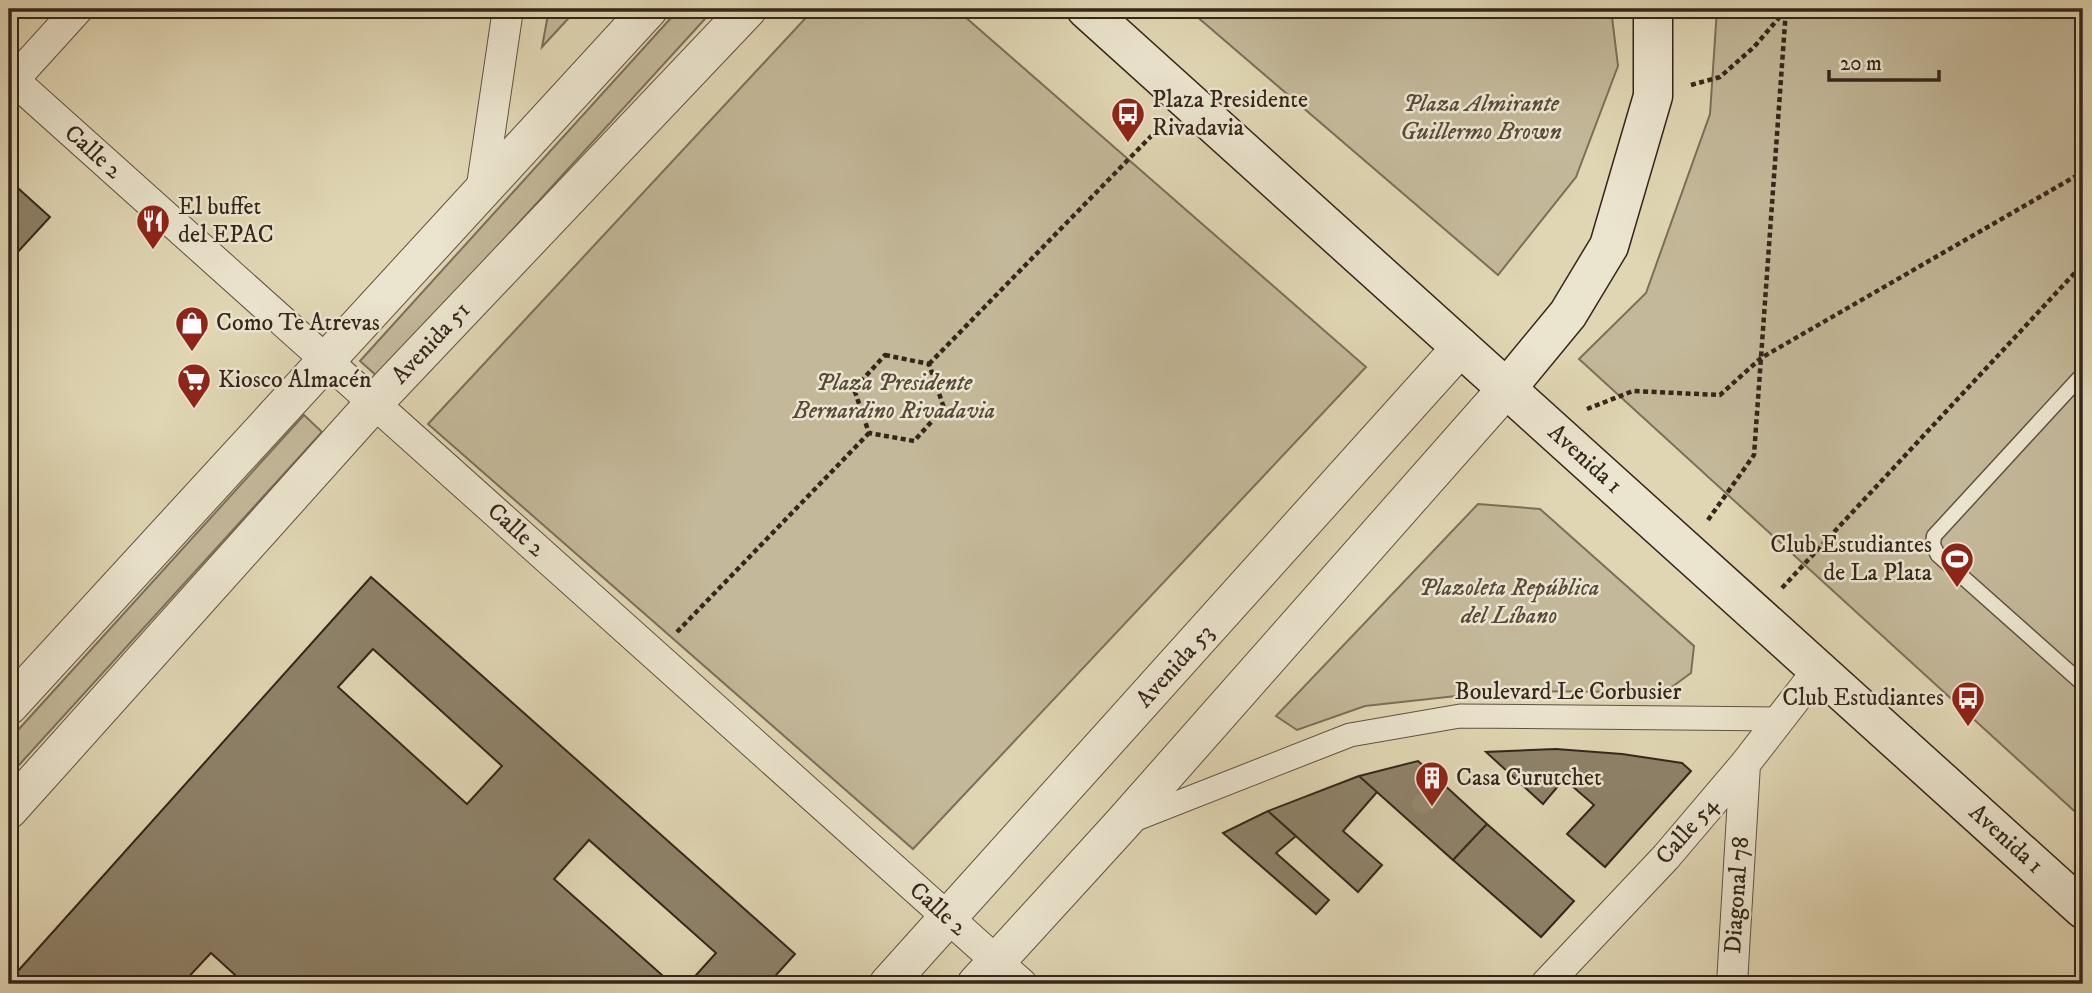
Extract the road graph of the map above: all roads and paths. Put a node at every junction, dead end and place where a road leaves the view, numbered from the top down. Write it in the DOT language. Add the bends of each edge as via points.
graph roads {
  1 [pos="78,9"];
  2 [pos="508,9"];
  3 [pos="649,9"];
  4 [pos="748,9"];
  5 [pos="1086,9"];
  6 [pos="1653,9"];
  7 [pos="2046,9"];
  8 [pos="1786,10"];
  9 [pos="2083,18"];
  10 [pos="10,81"];
  11 [pos="1653,96"];
  12 [pos="1188,99"];
  13 [pos="2083,172"];
  14 [pos="481,192"];
  15 [pos="2083,264"];
  16 [pos="1461,347"];
  17 [pos="1761,358"];
  18 [pos="326,361"];
  19 [pos="929,364"];
  20 [pos="2083,374"];
  21 [pos="1507,388"];
  22 [pos="374,404"];
  23 [pos="1547,424"];
  24 [pos="869,433"];
  25 [pos="1687,550"];
  26 [pos="1757,615"];
  27 [pos="655,655"];
  28 [pos="1818,670"];
  29 [pos="2083,684"];
  30 [pos="9,706"];
  31 [pos="1781,719"];
  32 [pos="1745,764"];
  33 [pos="9,810"];
  34 [pos="1122,824"];
  35 [pos="2083,909"];
  36 [pos="948,919"];
  37 [pos="999,977"];
  38 [pos="888,984"];
  39 [pos="1546,984"];
  40 [pos="1732,984"];
  1 -- 10 [label="street"];
  2 -- 14 [label="street"];
  3 -- 14 [label="street"];
  4 -- 22 [label="street, Avenida 51"];
  5 -- 12 [label="main road, Avenida 1"];
  6 -- 11 [label="main road"];
  7 -- 9 [label="path"];
  8 -- 11 [label="path" via="1720,77"];
  8 -- 17 [label="path"];
  10 -- 18 [label="street, Calle 2"];
  11 -- 21 [label="main road" via="1609,246 1568,314"];
  12 -- 16 [label="main road, Avenida 1"];
  12 -- 19 [label="path"];
  13 -- 17 [label="path"];
  14 -- 18 [label="street"];
  15 -- 26 [label="path"];
  16 -- 21 [label="main road, Avenida 1"];
  16 -- 36 [label="street, Avenida 53"];
  17 -- 23 [label="path" via="1720,395 1633,391"];
  17 -- 25 [label="path" via="1754,455"];
  18 -- 22 [label="street, Calle 2"];
  18 -- 30 [label="street"];
  19 -- 24 [label="path" via="944,408 914,441"];
  19 -- 24 [label="path" via="885,355 854,389"];
  20 -- 29 [label="lane" via="1934,536 1933,545 1938,555"];
  21 -- 23 [label="main road, Avenida 1"];
  21 -- 34 [label="street"];
  22 -- 27 [label="street, Calle 2"];
  22 -- 33 [label="street, Avenida 51"];
  23 -- 25 [label="main road, Avenida 1"];
  24 -- 27 [label="path"];
  25 -- 26 [label="main road, Avenida 1"];
  26 -- 28 [label="main road, Avenida 1"];
  27 -- 36 [label="street, Calle 2"];
  28 -- 31 [label="street, Calle 54"];
  28 -- 35 [label="main road, Avenida 1"];
  31 -- 32 [label="street, Calle 54"];
  31 -- 34 [label="street, Boulevard Le Corbusier" via="1460,716 1350,735"];
  32 -- 39 [label="street, Calle 54" via="1666,857"];
  32 -- 40 [label="street, Diagonal 78"];
  34 -- 37 [label="street"];
  36 -- 37 [label="street, Calle 2"];
  36 -- 38 [label="street, Avenida 53"];
}
